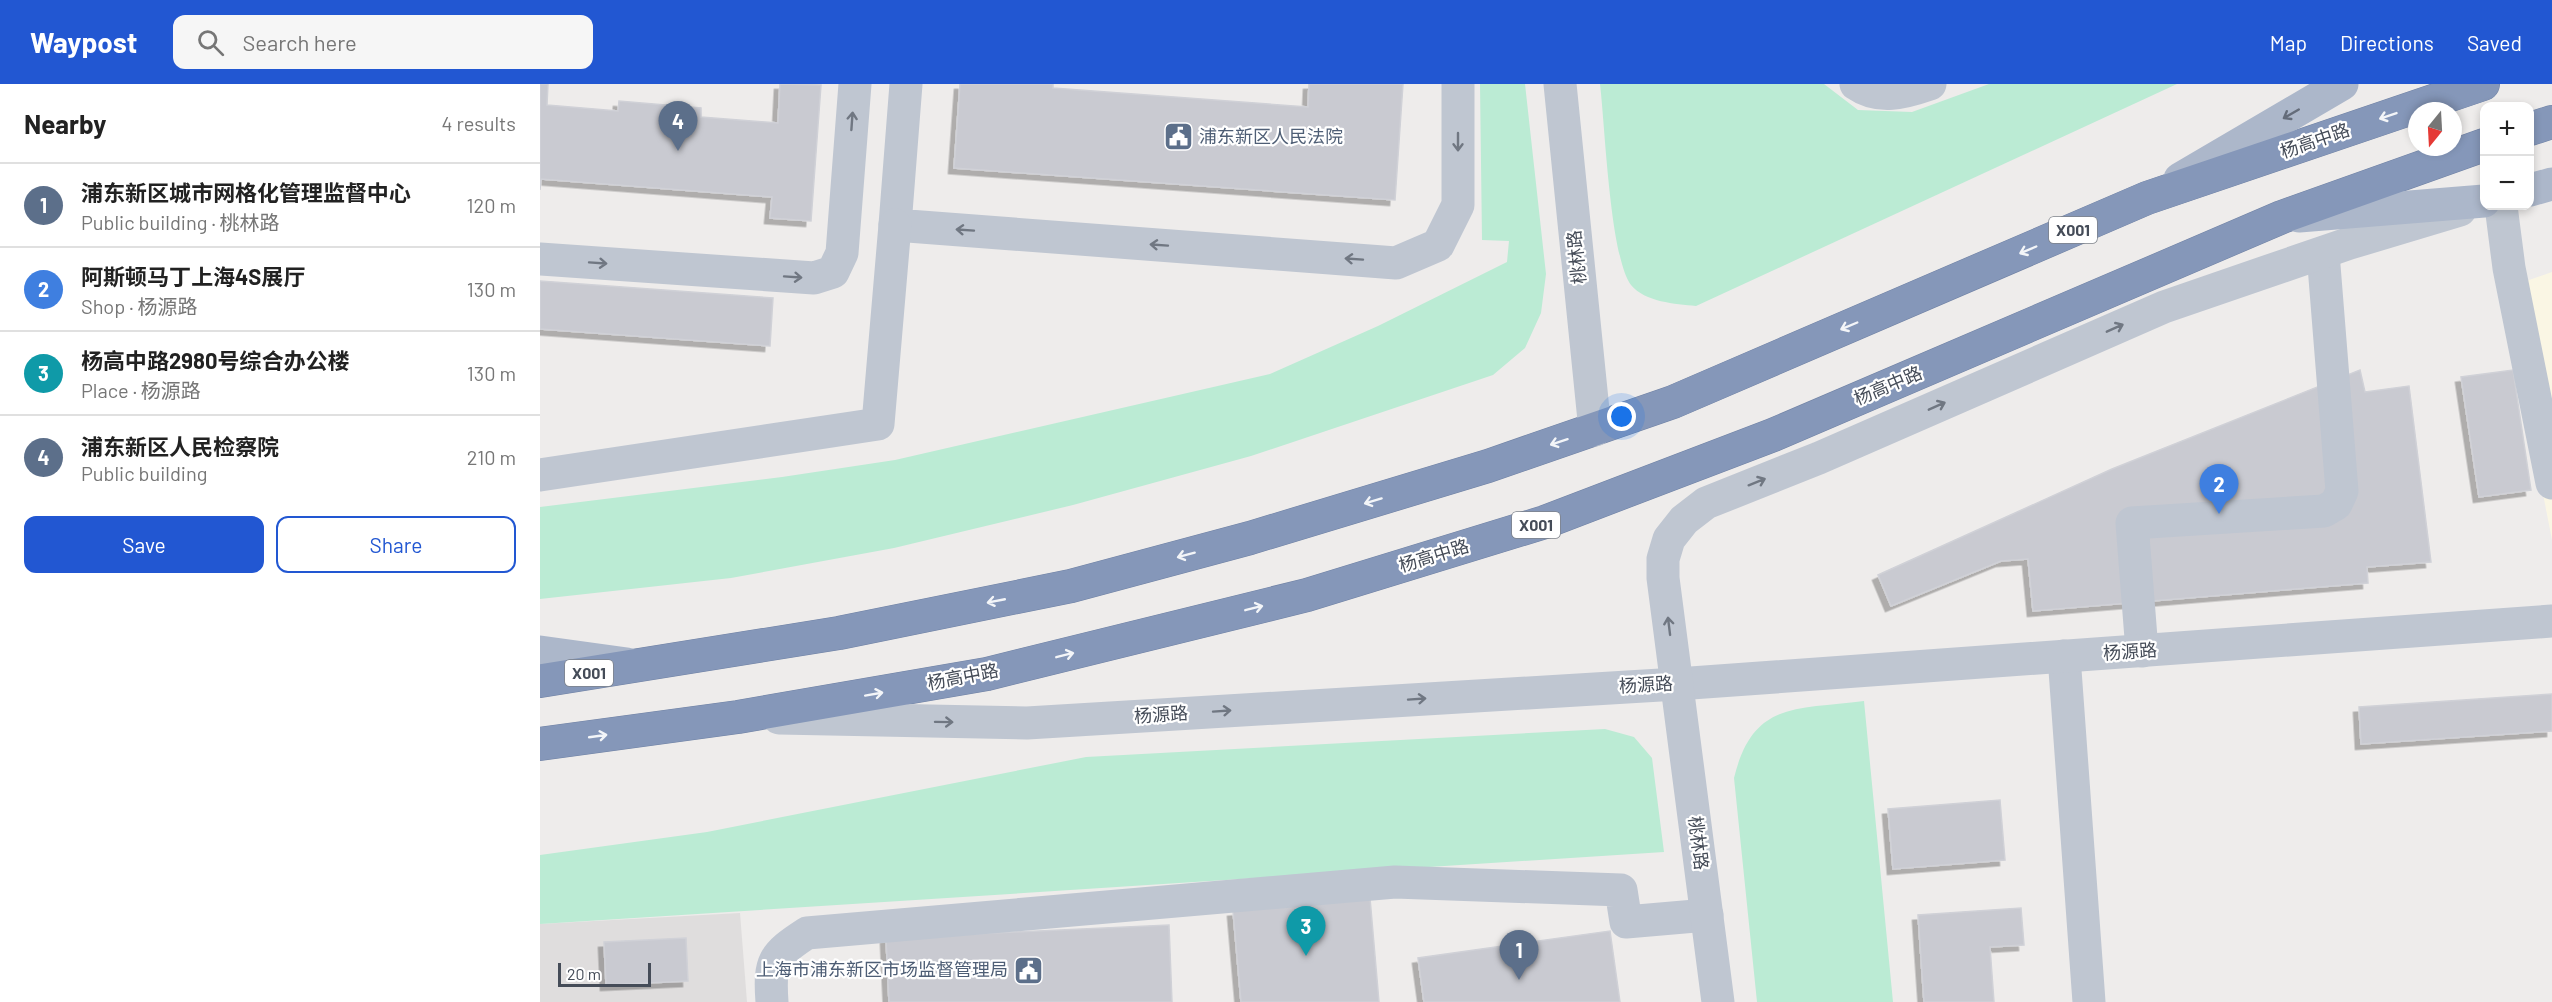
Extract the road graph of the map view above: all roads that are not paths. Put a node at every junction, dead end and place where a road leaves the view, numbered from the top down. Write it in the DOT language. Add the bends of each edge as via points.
graph roads {
  1 [pos="855,84"];
  2 [pos="906,84"];
  3 [pos="1458,84"];
  4 [pos="1560,84"];
  5 [pos="1856,84"];
  6 [pos="1930,84"];
  7 [pos="2342,84"];
  8 [pos="2483,84"];
  9 [pos="2552,122"];
  10 [pos="2534,127"];
  11 [pos="2480,146"];
  12 [pos="2552,184"];
  13 [pos="2534,189"];
  14 [pos="2147,198"];
  15 [pos="2480,202"];
  16 [pos="2480,203"];
  17 [pos="2502,210"];
  18 [pos="2282,217"];
  19 [pos="895,225"];
  20 [pos="2324,253"];
  21 [pos="540,259"];
  22 [pos="1594,430"];
  23 [pos="540,475"];
  24 [pos="2552,483"];
  25 [pos="2552,621"];
  26 [pos="2142,651"];
  27 [pos="540,652"];
  28 [pos="2064,656"];
  29 [pos="637,665"];
  30 [pos="540,681"];
  31 [pos="1677,684"];
  32 [pos="738,717"];
  33 [pos="540,744"];
  34 [pos="1707,915"];
  35 [pos="772,1002"];
  36 [pos="1718,1002"];
  37 [pos="2089,1002"];
  21 -- 1 [label="street, one-way" via="814,278 833,272 842,253"];
  2 -- 19 [label="street"];
  3 -- 19 [label="street, one-way" via="1458,206 1438,245 1396,263"];
  4 -- 22 [label="street, 桃林路"];
  5 -- 6 [label="street" via="1870,94 1910,91"];
  7 -- 14 [label="main road, 杨高中路 / X001, one-way"];
  8 -- 14 [label="highway, 杨高中路 / X001, one-way"];
  9 -- 10 [label="highway"];
  11 -- 18 [label="highway, 杨高中路 / X001"];
  12 -- 13 [label="main road"];
  14 -- 22 [label="highway, 杨高中路 / X001, one-way" via="1684,397"];
  15 -- 18 [label="main road, 杨高中路 / X001"];
  16 -- 20 [label="street, X001"];
  17 -- 24 [label="street"];
  32 -- 18 [label="highway, 杨高中路 / X001, one-way" via="987,674 1307,595 1545,522 1773,435"];
  19 -- 23 [label="street" via="878,424"];
  20 -- 26 [label="street" via="2342,491 2336,504 2324,511 2132,523"];
  31 -- 20 [label="street, X001, one-way" via="1663,559 1669,538 1706,503 1819,458 2164,307"];
  22 -- 29 [label="highway, 杨高中路 / X001, one-way" via="1250,538 1071,586 839,633"];
  25 -- 26 [label="street, 杨源路"];
  26 -- 28 [label="street, 杨源路"];
  27 -- 29 [label="main road, 杨高中路 / X001"];
  28 -- 31 [label="street, 杨源路"];
  28 -- 37 [label="street"];
  29 -- 30 [label="highway, 杨高中路 / X001"];
  32 -- 31 [label="street, 杨源路, one-way" via="1027,723"];
  31 -- 34 [label="street, 桃林路"];
  33 -- 32 [label="highway, 杨高中路 / X001, one-way"];
  34 -- 35 [label="street" via="1626,922 1621,890 1395,882 807,933 780,950 770,977"];
  34 -- 36 [label="street, 桃林路"];
}
